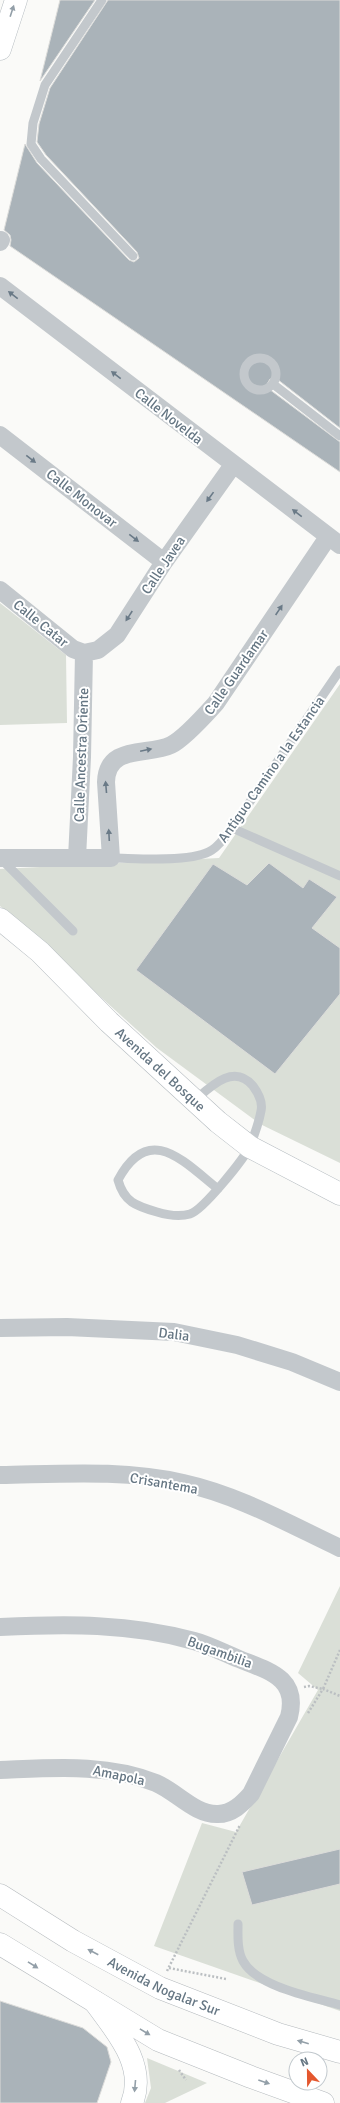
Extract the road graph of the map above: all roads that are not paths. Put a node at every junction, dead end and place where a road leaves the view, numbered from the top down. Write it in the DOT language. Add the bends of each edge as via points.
graph roads {
  1 [pos="16,0"];
  2 [pos="102,0"];
  3 [pos="0,49"];
  4 [pos="133,256"];
  5 [pos="0,286"];
  6 [pos="273,384"];
  7 [pos="0,435"];
  8 [pos="340,436"];
  9 [pos="233,465"];
  10 [pos="334,541"];
  11 [pos="164,562"];
  12 [pos="0,590"];
  13 [pos="84,653"];
  14 [pos="340,670"];
  15 [pos="110,765"];
  16 [pos="232,828"];
  17 [pos="0,858"];
  18 [pos="77,858"];
  19 [pos="111,858"];
  20 [pos="340,876"];
  21 [pos="0,920"];
  22 [pos="73,931"];
  23 [pos="194,1101"];
  24 [pos="250,1147"];
  25 [pos="218,1189"];
  26 [pos="340,1194"];
  27 [pos="0,1328"];
  28 [pos="340,1382"];
  29 [pos="0,1475"];
  30 [pos="340,1548"];
  31 [pos="0,1627"];
  32 [pos="0,1770"];
  33 [pos="235,1818"];
  34 [pos="0,1895"];
  35 [pos="238,1924"];
  36 [pos="0,1944"];
  37 [pos="95,2002"];
  38 [pos="340,2006"];
  39 [pos="340,2052"];
  40 [pos="132,2103"];
  41 [pos="324,2103"];
  3 -- 1 [label="main road, one-way"];
  2 -- 4 [label="lane" via="45,85 33,124 31,144 41,160"];
  9 -- 5 [label="street, Calle Novelda, one-way"];
  6 -- 8 [label="lane"];
  7 -- 11 [label="street, Calle Monovar, one-way"];
  10 -- 9 [label="street, Calle Novelda, one-way"];
  9 -- 11 [label="street, Calle Javea, one-way"];
  15 -- 10 [label="street, Calle Guardamar, one-way" via="122,755 171,745 201,720"];
  11 -- 13 [label="street, Calle Javea, one-way" via="117,635 98,650"];
  12 -- 13 [label="street, Calle Catar" via="64,643"];
  13 -- 18 [label="street, Calle Ancestra Oriente"];
  14 -- 16 [label="lane, Antiguo Camino a la Estancia"];
  19 -- 15 [label="street, Calle Ancestra Oriente, one-way" via="106,782 106,773"];
  16 -- 19 [label="lane, Antiguo Camino a la Estancia" via="211,851 190,858"];
  16 -- 20 [label="lane"];
  17 -- 18 [label="street, Antiguo Camino a la Estancia"];
  17 -- 22 [label="lane"];
  18 -- 19 [label="street, Antiguo Camino a la Estancia"];
  21 -- 23 [label="main road, Avenida del Bosque" via="40,952 109,1022"];
  23 -- 24 [label="main road, Avenida del Bosque"];
  23 -- 24 [label="lane" via="216,1082 235,1076 248,1080 260,1094 262,1111"];
  24 -- 25 [label="lane"];
  24 -- 26 [label="main road, Avenida del Bosque"];
  25 -- 25 [label="lane" via="204,1206 191,1214 179,1216 156,1212 130,1202 121,1191 118,1180 131,1160 141,1153 164,1150 175,1155"];
  27 -- 28 [label="street, Dalia" via="67,1327 174,1332 238,1345 292,1362"];
  29 -- 30 [label="street, Crisantema" via="106,1474 183,1483 243,1503"];
  31 -- 33 [label="street, Bugambilia" via="91,1625 160,1633 195,1641 268,1670 282,1679 290,1691 290,1717"];
  32 -- 33 [label="street, Amapola" via="89,1768 126,1774 157,1783 196,1808"];
  39 -- 34 [label="main road, Avenida Nogalar Sur, one-way" via="278,2034 160,1988 73,1941"];
  35 -- 38 [label="lane" via="242,1960 252,1972 279,1986"];
  36 -- 37 [label="main road, one-way"];
  37 -- 40 [label="main road, one-way" via="130,2054 136,2077"];
  37 -- 41 [label="main road, one-way" via="158,2040"];
}
